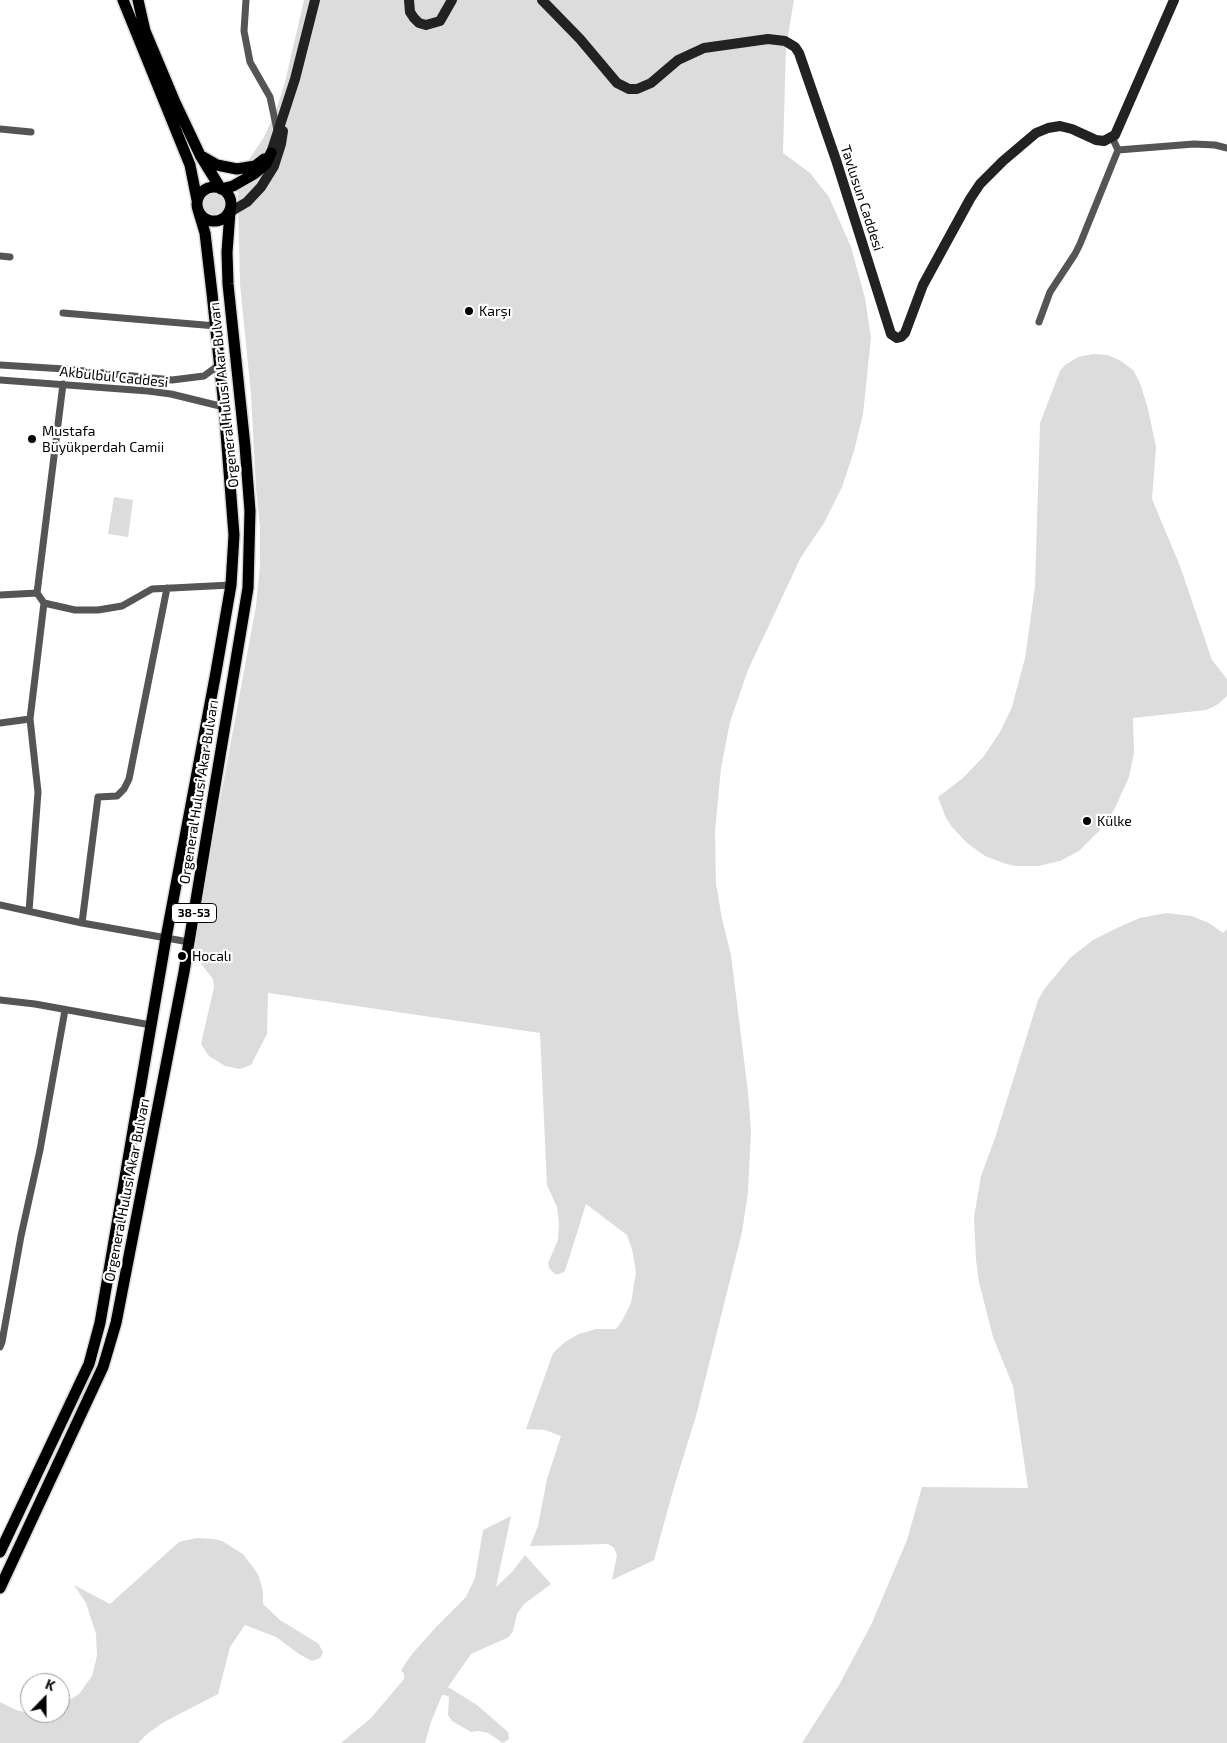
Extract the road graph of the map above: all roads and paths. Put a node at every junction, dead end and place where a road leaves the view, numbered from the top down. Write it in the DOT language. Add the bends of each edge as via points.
graph roads {
  1 [pos="123,0"];
  2 [pos="139,0"];
  3 [pos="246,0"];
  4 [pos="315,0"];
  5 [pos="409,0"];
  6 [pos="452,0"];
  7 [pos="542,0"];
  8 [pos="1174,0"];
  9 [pos="284,112"];
  10 [pos="0,129"];
  11 [pos="31,132"];
  12 [pos="278,133"];
  13 [pos="1108,139"];
  14 [pos="1227,148"];
  15 [pos="1118,150"];
  16 [pos="271,152"];
  17 [pos="200,155"];
  18 [pos="221,189"];
  19 [pos="197,200"];
  20 [pos="230,212"];
  21 [pos="199,213"];
  22 [pos="0,256"];
  23 [pos="10,257"];
  24 [pos="63,313"];
  25 [pos="1039,322"];
  26 [pos="216,326"];
  27 [pos="220,363"];
  28 [pos="0,365"];
  29 [pos="0,380"];
  30 [pos="63,384"];
  31 [pos="224,407"];
  32 [pos="231,586"];
  33 [pos="167,588"];
  34 [pos="37,593"];
  35 [pos="0,595"];
  36 [pos="44,603"];
  37 [pos="30,719"];
  38 [pos="0,723"];
  39 [pos="0,905"];
  40 [pos="29,912"];
  41 [pos="82,923"];
  42 [pos="166,938"];
  43 [pos="189,942"];
  44 [pos="0,1000"];
  45 [pos="65,1010"];
  46 [pos="151,1025"];
  47 [pos="1,1344"];
  48 [pos="0,1552"];
  49 [pos="0,1588"];
  1 -- 19 [label="main road" via="190,165"];
  2 -- 17 [label="main road" via="148,39"];
  3 -- 12 [label="street" via="244,31 250,62 270,97"];
  4 -- 9 [label="street"];
  5 -- 6 [label="street" via="414,18 426,25 440,21"];
  7 -- 13 [label="street, Tavlusun Caddesi" via="617,83 629,89 652,83 678,60 704,48 768,39 785,41 795,47 833,152 891,334 897,338 905,333 923,285 961,215 980,184 997,167 1036,133 1048,128 1066,127 1096,140"];
  8 -- 13 [label="street" via="1118,130"];
  9 -- 12 [label="street"];
  9 -- 20 [label="street" via="281,144 274,166 262,187 247,202"];
  10 -- 11 [label="street"];
  12 -- 16 [label="street"];
  13 -- 15 [label="street"];
  14 -- 15 [label="street" via="1194,144"];
  15 -- 25 [label="street" via="1080,244 1050,292"];
  16 -- 17 [label="main road" via="256,166 237,168 217,165"];
  16 -- 18 [label="main road" via="266,164 254,174"];
  17 -- 18 [label="main road"];
  18 -- 19 [label="main road" via="204,190"];
  18 -- 20 [label="main road" via="229,197"];
  19 -- 21 [label="main road"];
  20 -- 21 [label="main road" via="222,219 212,221"];
  20 -- 43 [label="main road, Orgeneral Hulusi Akar Bulvarı / 38-53" via="228,284 246,456 250,572"];
  21 -- 26 [label="main road, Orgeneral Hulusi Akar Bulvarı"];
  22 -- 23 [label="street"];
  24 -- 26 [label="street"];
  26 -- 27 [label="main road, Orgeneral Hulusi Akar Bulvarı"];
  27 -- 28 [label="street, Akbülbül Caddesi" via="204,376 172,380"];
  27 -- 31 [label="main road, Orgeneral Hulusi Akar Bulvarı"];
  29 -- 30 [label="street, Akbülbül Caddesi"];
  30 -- 31 [label="street, Akbülbül Caddesi" via="164,393"];
  30 -- 34 [label="street"];
  31 -- 32 [label="main road, Orgeneral Hulusi Akar Bulvarı" via="234,535"];
  32 -- 33 [label="street"];
  32 -- 42 [label="main road, Orgeneral Hulusi Akar Bulvarı"];
  33 -- 36 [label="street" via="152,589 110,609 75,610"];
  33 -- 41 [label="street" via="129,779 117,796 98,797"];
  34 -- 35 [label="street"];
  34 -- 36 [label="street"];
  36 -- 37 [label="street"];
  37 -- 38 [label="street"];
  37 -- 40 [label="street" via="38,792"];
  39 -- 40 [label="street"];
  40 -- 41 [label="street"];
  41 -- 42 [label="street"];
  42 -- 43 [label="street"];
  42 -- 46 [label="main road, Orgeneral Hulusi Akar Bulvarı"];
  43 -- 49 [label="main road, Orgeneral Hulusi Akar Bulvarı / 38-53" via="116,1323 103,1367"];
  44 -- 45 [label="street"];
  45 -- 46 [label="street"];
  45 -- 47 [label="street"];
  46 -- 48 [label="main road, Orgeneral Hulusi Akar Bulvarı" via="100,1322 89,1364"];
}
